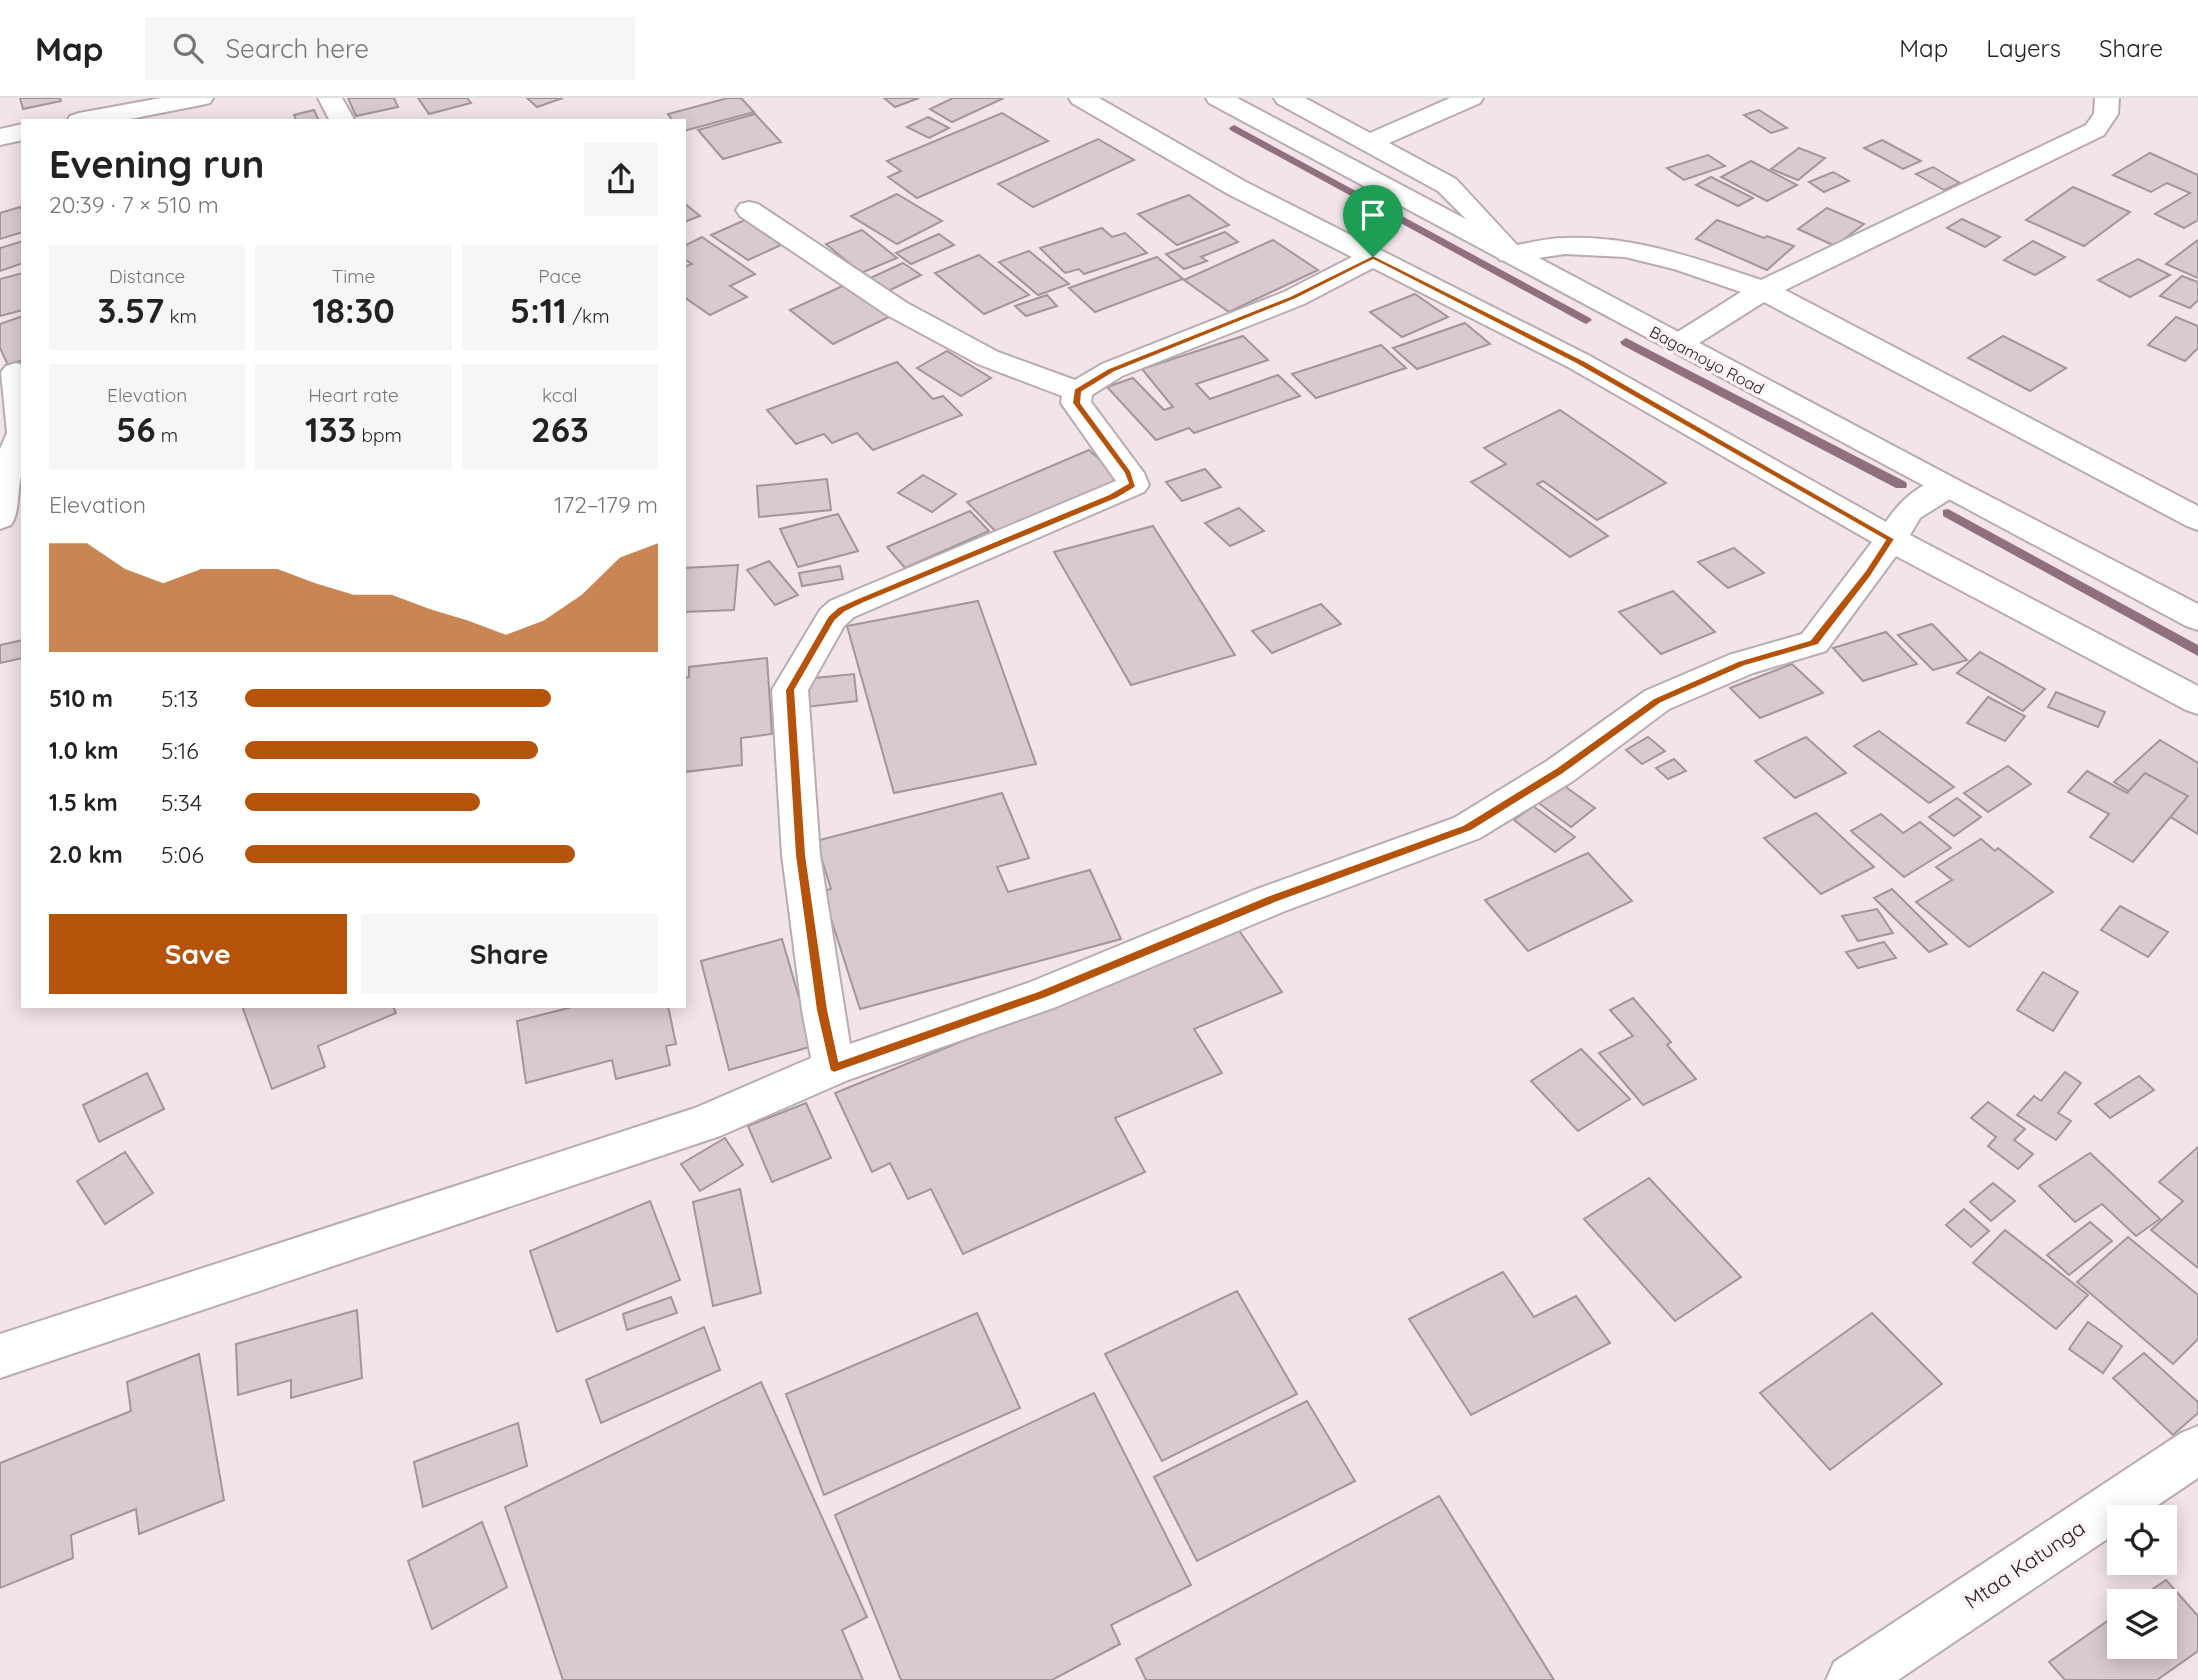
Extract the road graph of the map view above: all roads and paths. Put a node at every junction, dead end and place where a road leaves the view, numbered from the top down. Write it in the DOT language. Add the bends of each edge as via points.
graph roads {
  1 [pos="201,98"];
  2 [pos="330,98"];
  3 [pos="1081,98"];
  4 [pos="1218,98"];
  5 [pos="1286,98"];
  6 [pos="1471,98"];
  7 [pos="2107,98"];
  8 [pos="90,119"];
  9 [pos="342,119"];
  10 [pos="21,132"];
  11 [pos="0,137"];
  12 [pos="1369,143"];
  13 [pos="749,210"];
  14 [pos="1510,254"];
  15 [pos="1373,257"];
  16 [pos="1763,290"];
  17 [pos="1678,344"];
  18 [pos="16,372"];
  19 [pos="1077,391"];
  20 [pos="21,423"];
  21 [pos="21,436"];
  22 [pos="1947,487"];
  23 [pos="0,518"];
  24 [pos="2198,519"];
  25 [pos="1891,539"];
  26 [pos="2198,618"];
  27 [pos="2198,701"];
  28 [pos="834,1068"];
  29 [pos="0,1356"];
  30 [pos="2198,1450"];
  31 [pos="1852,1680"];
  1 -- 8 [label="main road"];
  2 -- 9 [label="main road"];
  3 -- 15 [label="main road" via="1237,188"];
  4 -- 14 [label="main road, Bagamoyo Road"];
  5 -- 12 [label="main road"];
  6 -- 12 [label="main road"];
  7 -- 16 [label="main road" via="2106,114 2095,130"];
  10 -- 11 [label="main road"];
  12 -- 14 [label="main road" via="1447,185"];
  13 -- 19 [label="main road" via="897,309 988,358"];
  14 -- 16 [label="main road" via="1565,246 1625,249"];
  14 -- 17 [label="main road, Bagamoyo Road"];
  15 -- 19 [label="main road" via="1293,298 1112,370"];
  15 -- 25 [label="main road" via="1580,362"];
  16 -- 17 [label="main road"];
  16 -- 24 [label="main road"];
  17 -- 22 [label="main road, Bagamoyo Road"];
  18 -- 20 [label="main road"];
  19 -- 28 [label="main road" via="1076,403 1133,485 842,609 832,618 790,690 801,855"];
  21 -- 23 [label="main road" via="2,483"];
  22 -- 25 [label="main road" via="1909,511"];
  22 -- 26 [label="main road, Bagamoyo Road"];
  25 -- 27 [label="main road"];
  25 -- 28 [label="main road" via="1814,643 1741,664 1657,700 1560,771 1467,828 1271,900 1042,995"];
  28 -- 29 [label="main road" via="705,1123"];
  30 -- 31 [label="main road, Mtaa Katunga"];
}
